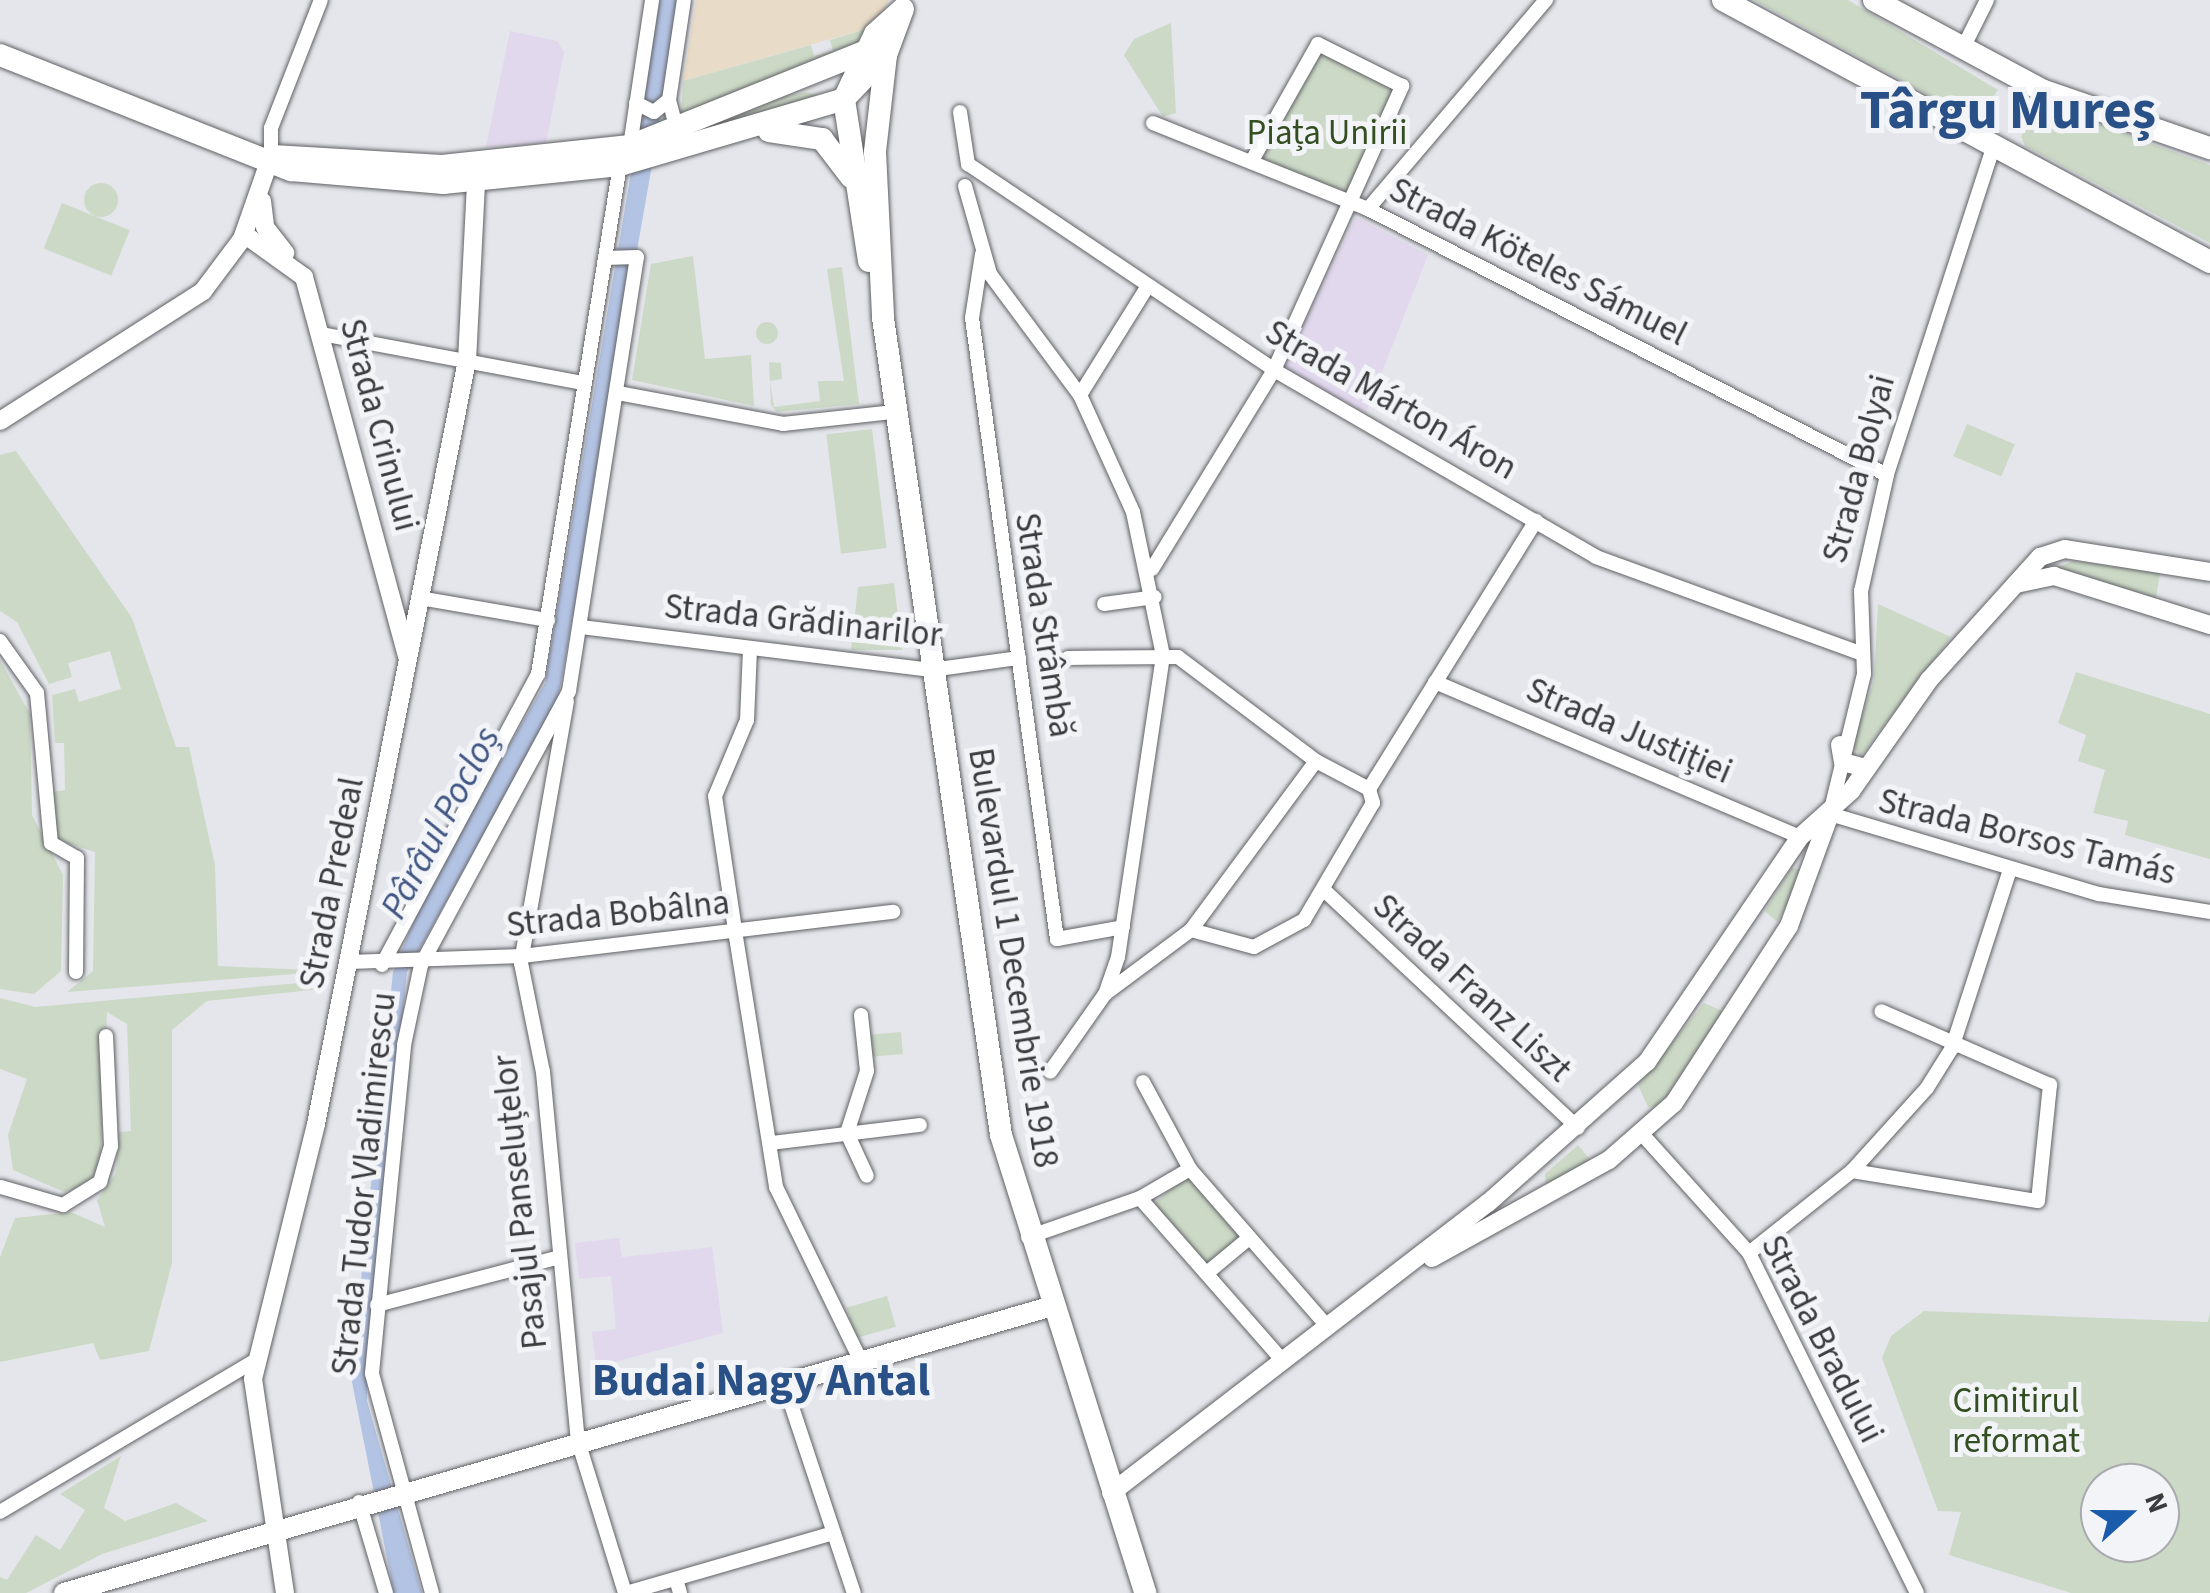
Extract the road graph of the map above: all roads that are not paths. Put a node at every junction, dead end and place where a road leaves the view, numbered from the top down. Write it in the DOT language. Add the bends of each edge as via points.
graph roads {
  1 [pos="321,0"];
  2 [pos="652,0"];
  3 [pos="684,0"];
  4 [pos="1546,0"];
  5 [pos="1874,0"];
  6 [pos="1987,0"];
  7 [pos="1728,2"];
  8 [pos="905,3"];
  9 [pos="1962,50"];
  10 [pos="0,54"];
  11 [pos="875,54"];
  12 [pos="778,91"];
  13 [pos="669,100"];
  14 [pos="844,100"];
  15 [pos="636,103"];
  16 [pos="960,112"];
  17 [pos="1154,122"];
  18 [pos="677,130"];
  19 [pos="740,133"];
  20 [pos="1993,148"];
  21 [pos="2210,148"];
  22 [pos="625,155"];
  23 [pos="271,156"];
  24 [pos="1253,159"];
  25 [pos="875,172"];
  26 [pos="476,181"];
  27 [pos="966,186"];
  28 [pos="856,188"];
  29 [pos="262,194"];
  30 [pos="1353,202"];
  31 [pos="1368,209"];
  32 [pos="244,234"];
  33 [pos="982,253"];
  34 [pos="288,258"];
  35 [pos="605,258"];
  36 [pos="2210,262"];
  37 [pos="1146,289"];
  38 [pos="883,318"];
  39 [pos="321,334"];
  40 [pos="466,361"];
  41 [pos="1274,370"];
  42 [pos="584,383"];
  43 [pos="618,393"];
  44 [pos="1080,396"];
  45 [pos="894,412"];
  46 [pos="0,421"];
  47 [pos="1886,474"];
  48 [pos="1536,521"];
  49 [pos="1152,569"];
  50 [pos="2210,572"];
  51 [pos="2015,584"];
  52 [pos="391,594"];
  53 [pos="1155,597"];
  54 [pos="420,598"];
  55 [pos="1104,604"];
  56 [pos="548,620"];
  57 [pos="2210,625"];
  58 [pos="580,626"];
  59 [pos="0,641"];
  60 [pos="750,650"];
  61 [pos="1862,654"];
  62 [pos="1163,656"];
  63 [pos="1019,658"];
  64 [pos="1068,658"];
  65 [pos="409,662"];
  66 [pos="932,670"];
  67 [pos="1435,682"];
  68 [pos="569,690"];
  69 [pos="1840,745"];
  70 [pos="1316,762"];
  71 [pos="1865,768"];
  72 [pos="1369,789"];
  73 [pos="1830,814"];
  74 [pos="1800,837"];
  75 [pos="1815,862"];
  76 [pos="2010,869"];
  77 [pos="1326,892"];
  78 [pos="893,912"];
  79 [pos="2210,912"];
  80 [pos="1124,927"];
  81 [pos="1192,930"];
  82 [pos="735,931"];
  83 [pos="522,956"];
  84 [pos="1118,957"];
  85 [pos="349,962"];
  86 [pos="382,964"];
  87 [pos="417,965"];
  88 [pos="1148,971"];
  89 [pos="76,972"];
  90 [pos="1105,994"];
  91 [pos="1881,1011"];
  92 [pos="861,1015"];
  93 [pos="106,1036"];
  94 [pos="1952,1048"];
  95 [pos="1050,1072"];
  96 [pos="1143,1082"];
  97 [pos="920,1125"];
  98 [pos="1578,1128"];
  99 [pos="847,1133"];
  100 [pos="1642,1134"];
  101 [pos="772,1143"];
  102 [pos="1530,1168"];
  103 [pos="1190,1169"];
  104 [pos="1852,1171"];
  105 [pos="0,1174"];
  106 [pos="867,1176"];
  107 [pos="0,1189"];
  108 [pos="1544,1194"];
  109 [pos="1140,1198"];
  110 [pos="1027,1238"];
  111 [pos="1249,1238"];
  112 [pos="1749,1252"];
  113 [pos="556,1258"];
  114 [pos="1206,1273"];
  115 [pos="1378,1287"];
  116 [pos="377,1304"];
  117 [pos="1050,1307"];
  118 [pos="1327,1326"];
  119 [pos="259,1358"];
  120 [pos="861,1361"];
  121 [pos="1283,1362"];
  122 [pos="784,1383"];
  123 [pos="578,1441"];
  124 [pos="399,1490"];
  125 [pos="1111,1494"];
  126 [pos="363,1500"];
  127 [pos="0,1512"];
  128 [pos="278,1524"];
  129 [pos="834,1533"];
  130 [pos="678,1586"];
  131 [pos="64,1593"];
  132 [pos="285,1593"];
  133 [pos="386,1593"];
  134 [pos="432,1593"];
  135 [pos="626,1593"];
  136 [pos="854,1593"];
  137 [pos="1145,1593"];
  138 [pos="1916,1593"];
  1 -- 23 [label="street" via="272,128"];
  2 -- 15 [label="street, Strada Tudor Vladimirescu"];
  3 -- 13 [label="street"];
  4 -- 31 [label="street"];
  5 -- 9 [label="main road"];
  6 -- 9 [label="street"];
  7 -- 20 [label="main road"];
  8 -- 11 [label="main road"];
  9 -- 21 [label="main road" via="2044,91"];
  10 -- 23 [label="main road"];
  11 -- 12 [label="main road"];
  11 -- 14 [label="main road"];
  11 -- 25 [label="main road, Bulevardul 1 Decembrie 1918"];
  12 -- 14 [label="main road" via="809,88"];
  12 -- 18 [label="main road"];
  13 -- 15 [label="street" via="654,112"];
  13 -- 18 [label="street"];
  14 -- 19 [label="main road"];
  14 -- 25 [label="main road" via="860,118"];
  14 -- 28 [label="main road, Bulevardul 1 Decembrie 1918"];
  15 -- 22 [label="street, Strada Tudor Vladimirescu"];
  16 -- 37 [label="street, Strada Márton Áron" via="968,164"];
  17 -- 24 [label="street, Strada Köteles Sámuel"];
  18 -- 22 [label="main road"];
  19 -- 22 [label="main road"];
  19 -- 28 [label="main road" via="792,130 822,140"];
  20 -- 36 [label="main road"];
  20 -- 47 [label="street, Strada Bolyai"];
  22 -- 23 [label="main road" via="442,166"];
  22 -- 26 [label="main road"];
  22 -- 35 [label="street, Strada Tudor Vladimirescu"];
  23 -- 26 [label="main road" via="291,170"];
  23 -- 29 [label="street"];
  24 -- 30 [label="street, Strada Köteles Sámuel"];
  24 -- 30 [label="street" via="1315,46 1328,43 1403,91"];
  25 -- 38 [label="main road, Bulevardul 1 Decembrie 1918"];
  26 -- 40 [label="street, Strada Predeal"];
  27 -- 33 [label="street, Strada Strâmbă"];
  28 -- 38 [label="main road, Bulevardul 1 Decembrie 1918"];
  29 -- 32 [label="street"];
  29 -- 34 [label="street, Strada Crinului" via="265,227"];
  30 -- 31 [label="street, Strada Köteles Sámuel"];
  30 -- 41 [label="street"];
  31 -- 47 [label="street, Strada Köteles Sámuel"];
  32 -- 34 [label="street"];
  32 -- 46 [label="street" via="182,310"];
  33 -- 44 [label="street, Strada Strâmbă" via="1007,304"];
  33 -- 63 [label="street, Strada Strâmbă" via="972,318"];
  34 -- 39 [label="street, Strada Crinului"];
  35 -- 42 [label="street, Strada Tudor Vladimirescu"];
  35 -- 43 [label="street, Strada Tudor Vladimirescu" via="637,257"];
  37 -- 41 [label="street, Strada Márton Áron"];
  37 -- 44 [label="street"];
  38 -- 45 [label="main road, Bulevardul 1 Decembrie 1918"];
  39 -- 40 [label="street"];
  39 -- 52 [label="street, Strada Crinului"];
  40 -- 42 [label="street"];
  40 -- 54 [label="street, Strada Predeal"];
  41 -- 48 [label="street, Strada Márton Áron"];
  41 -- 49 [label="street"];
  42 -- 56 [label="street, Strada Tudor Vladimirescu"];
  43 -- 45 [label="street" via="766,422"];
  43 -- 58 [label="street, Strada Tudor Vladimirescu"];
  44 -- 49 [label="street, Strada Strâmbă"];
  45 -- 66 [label="main road, Bulevardul 1 Decembrie 1918"];
  47 -- 61 [label="street, Strada Bolyai" via="1861,591"];
  48 -- 61 [label="street, Strada Márton Áron" via="1596,557"];
  48 -- 67 [label="street"];
  49 -- 53 [label="street, Strada Strâmbă"];
  50 -- 51 [label="street, Strada Bolyai" via="2065,549 2040,557"];
  51 -- 57 [label="street" via="2054,576"];
  51 -- 71 [label="street, Strada Bolyai"];
  52 -- 54 [label="street"];
  52 -- 65 [label="street, Strada Crinului"];
  53 -- 55 [label="street"];
  53 -- 62 [label="street, Strada Strâmbă"];
  54 -- 56 [label="street"];
  54 -- 65 [label="street, Strada Predeal"];
  56 -- 86 [label="street, Strada Tudor Vladimirescu" via="529,700"];
  58 -- 60 [label="street, Strada Grădinarilor"];
  58 -- 68 [label="street, Strada Tudor Vladimirescu"];
  59 -- 89 [label="street" via="37,693 51,843 77,858"];
  60 -- 66 [label="street, Strada Grădinarilor"];
  60 -- 82 [label="street" via="747,720 715,796"];
  61 -- 69 [label="street, Strada Bolyai"];
  62 -- 64 [label="street"];
  62 -- 70 [label="street" via="1178,657"];
  62 -- 80 [label="street, Strada Strâmbă"];
  63 -- 66 [label="street, Strada Grădinarilor"];
  63 -- 80 [label="street, Strada Strâmbă" via="1057,938"];
  65 -- 85 [label="street, Strada Predeal"];
  66 -- 110 [label="main road, Bulevardul 1 Decembrie 1918" via="1001,1135"];
  67 -- 72 [label="street"];
  67 -- 74 [label="street, Strada Justiției"];
  68 -- 83 [label="street, Strada Tudor Vladimirescu"];
  68 -- 87 [label="street, Strada Tudor Vladimirescu"];
  69 -- 71 [label="street" via="1844,762"];
  69 -- 73 [label="street, Strada Bolyai"];
  70 -- 72 [label="street"];
  70 -- 81 [label="street, Strada Strâmbă"];
  71 -- 73 [label="street, Strada Bolyai"];
  72 -- 77 [label="street" via="1373,804"];
  73 -- 74 [label="street, Strada Bolyai"];
  73 -- 75 [label="street, Strada Bolyai"];
  73 -- 76 [label="street, Strada Borsos Tamás"];
  74 -- 75 [label="street"];
  74 -- 98 [label="street, Strada Bolyai" via="1695,998"];
  75 -- 100 [label="street, Strada Bolyai" via="1788,926 1706,1061"];
  76 -- 79 [label="street, Strada Borsos Tamás"];
  76 -- 94 [label="street"];
  77 -- 81 [label="street" via="1273,944"];
  77 -- 98 [label="street, Strada Franz Liszt"];
  78 -- 82 [label="street, Strada Bobâlna"];
  80 -- 84 [label="street, Strada Strâmbă"];
  81 -- 88 [label="street, Strada Strâmbă"];
  82 -- 83 [label="street, Strada Bobâlna"];
  82 -- 101 [label="street"];
  83 -- 87 [label="street, Strada Bobâlna"];
  83 -- 113 [label="street, Pasajul Panseluțelor" via="543,1072"];
  84 -- 88 [label="street"];
  84 -- 90 [label="street, Strada Strâmbă"];
  85 -- 86 [label="street, Strada Bobâlna"];
  85 -- 119 [label="street, Strada Predeal"];
  86 -- 87 [label="street, Strada Bobâlna"];
  87 -- 116 [label="street, Strada Tudor Vladimirescu"];
  88 -- 90 [label="street, Strada Strâmbă"];
  90 -- 95 [label="street, Strada Strâmbă"];
  91 -- 94 [label="street"];
  92 -- 99 [label="street" via="867,1070"];
  93 -- 107 [label="street" via="111,1146 100,1182 63,1205"];
  94 -- 104 [label="street"];
  94 -- 104 [label="street" via="2050,1085 2038,1200"];
  96 -- 103 [label="street"];
  97 -- 99 [label="street"];
  98 -- 102 [label="street, Strada Bolyai"];
  99 -- 101 [label="street"];
  99 -- 106 [label="street"];
  100 -- 108 [label="street, Strada Bolyai"];
  100 -- 112 [label="street, Strada Bradului"];
  101 -- 120 [label="street" via="785,1212"];
  102 -- 108 [label="street" via="1530,1184"];
  102 -- 115 [label="street, Strada Bolyai"];
  103 -- 109 [label="street"];
  103 -- 111 [label="street"];
  104 -- 112 [label="street"];
  105 -- 107 [label="street"];
  108 -- 115 [label="street, Strada Bolyai"];
  109 -- 110 [label="street"];
  109 -- 114 [label="street"];
  110 -- 117 [label="main road, Bulevardul 1 Decembrie 1918"];
  111 -- 114 [label="street"];
  111 -- 118 [label="street"];
  112 -- 138 [label="street, Strada Bradului"];
  113 -- 116 [label="street"];
  113 -- 123 [label="street, Pasajul Panseluțelor"];
  114 -- 121 [label="street"];
  115 -- 118 [label="street"];
  116 -- 124 [label="street, Strada Tudor Vladimirescu" via="374,1398"];
  117 -- 120 [label="main road"];
  117 -- 125 [label="main road, Bulevardul 1 Decembrie 1918"];
  118 -- 121 [label="street"];
  119 -- 127 [label="street" via="74,1460"];
  119 -- 128 [label="street, Strada Predeal" via="252,1394"];
  120 -- 122 [label="main road"];
  121 -- 125 [label="street"];
  122 -- 123 [label="main road"];
  122 -- 129 [label="street"];
  123 -- 124 [label="main road"];
  123 -- 135 [label="street, Pasajul Panseluțelor"];
  124 -- 126 [label="main road"];
  124 -- 134 [label="street, Strada Tudor Vladimirescu"];
  125 -- 137 [label="main road, Bulevardul 1 Decembrie 1918"];
  126 -- 128 [label="main road"];
  126 -- 133 [label="street"];
  128 -- 131 [label="main road"];
  128 -- 132 [label="street, Strada Predeal"];
  129 -- 130 [label="street"];
  129 -- 136 [label="street"];
  130 -- 135 [label="street"];
}
